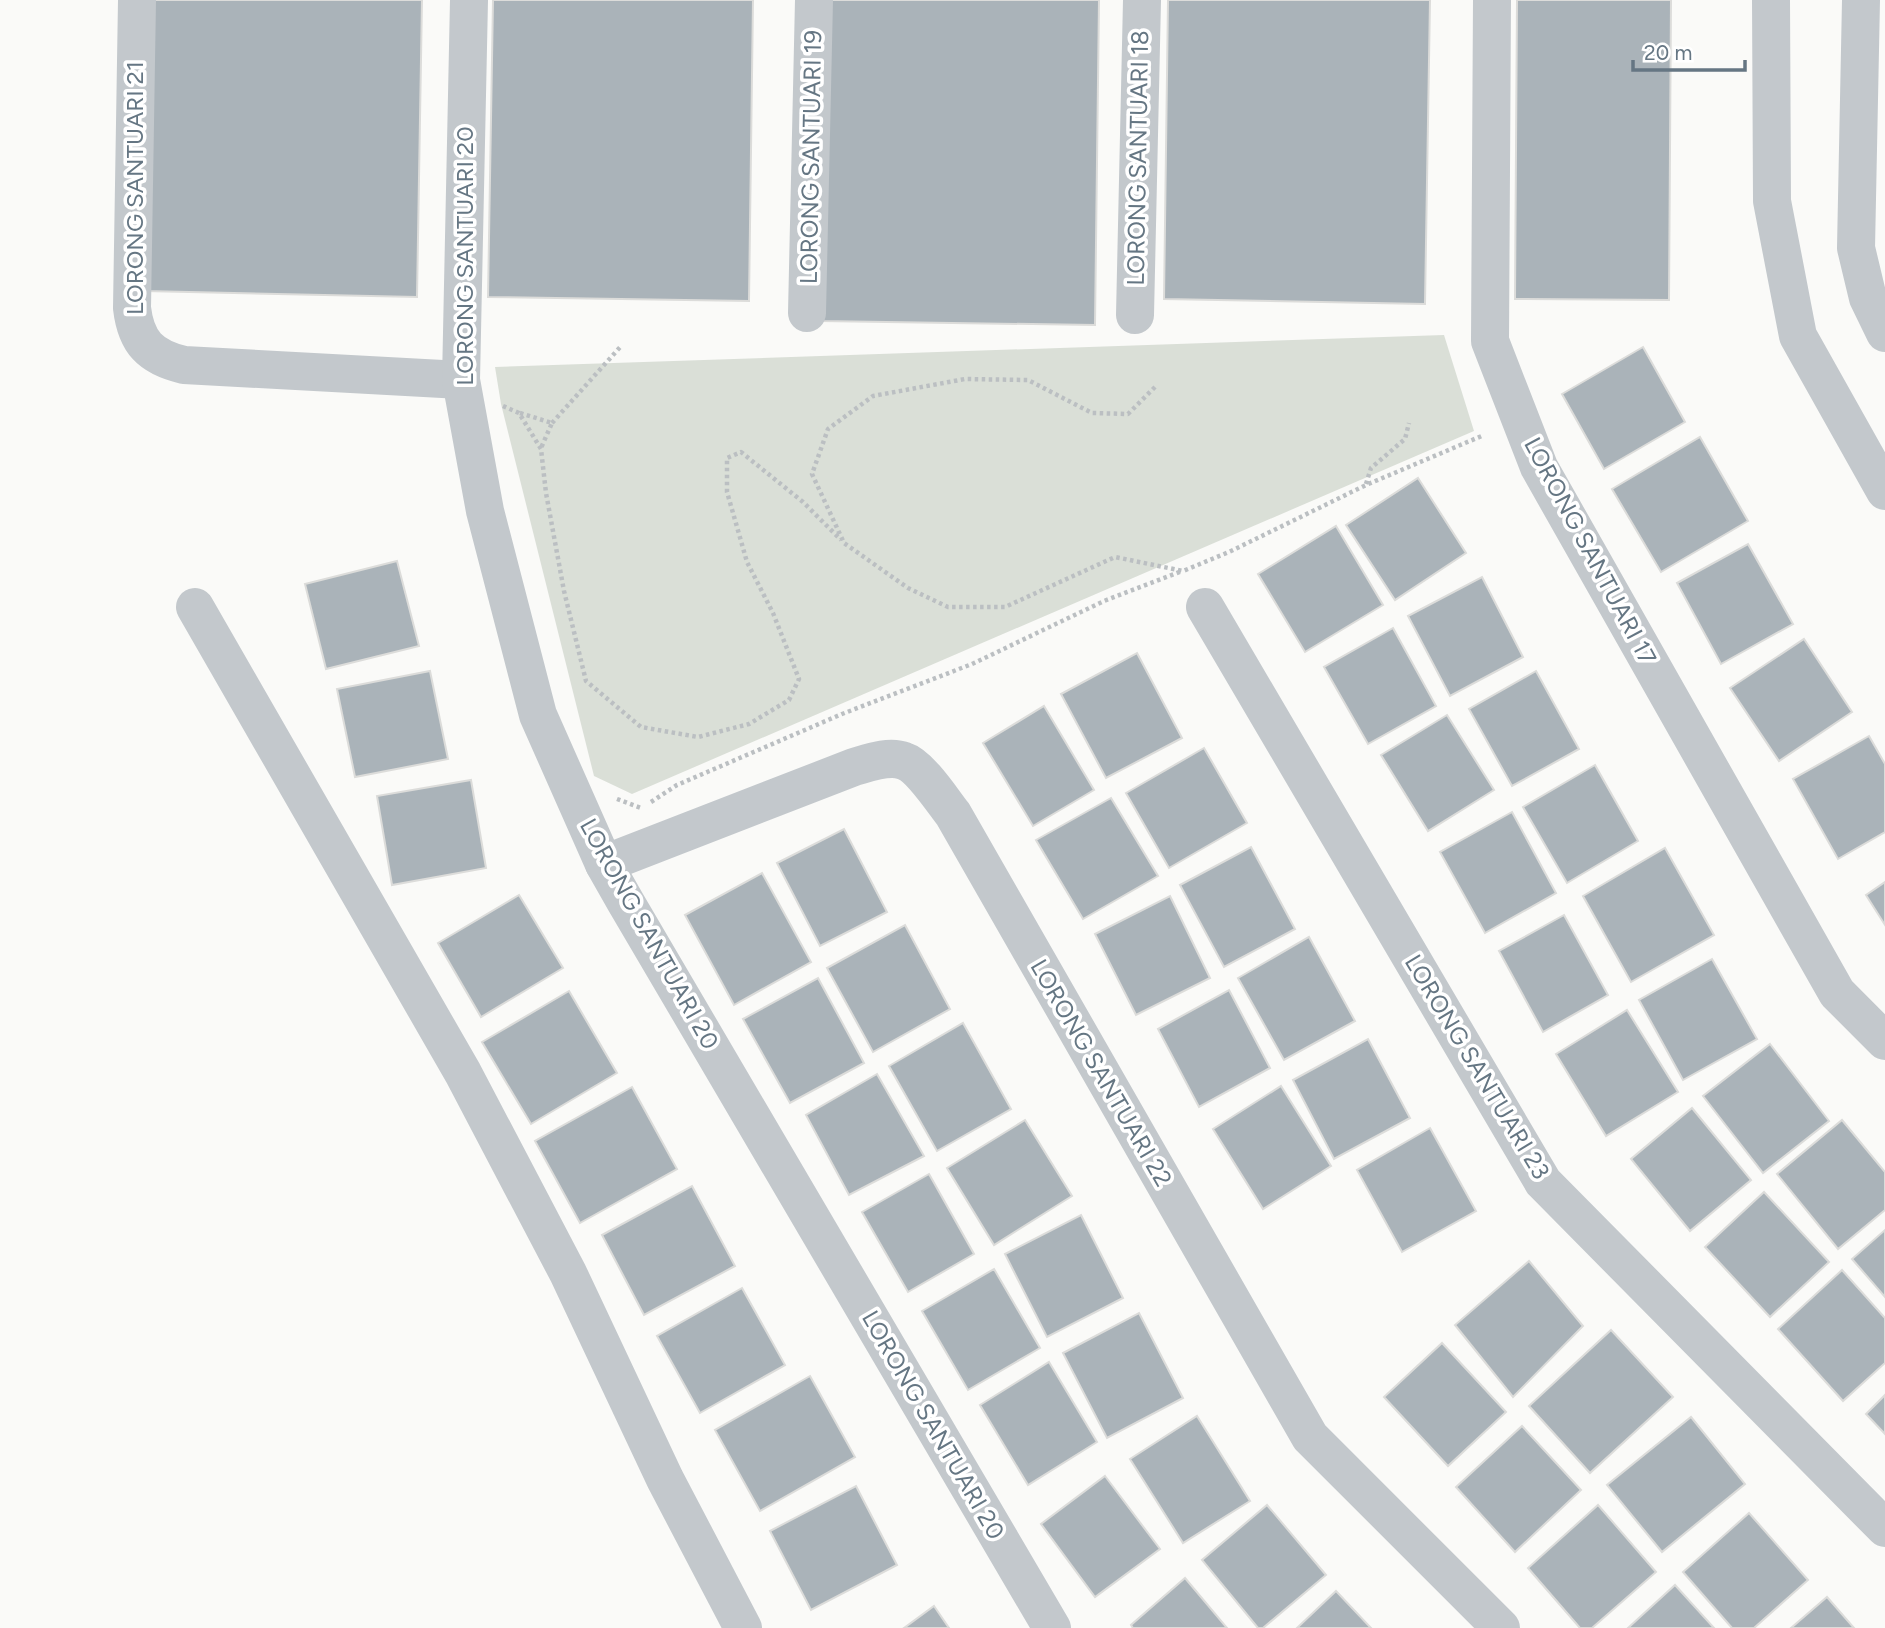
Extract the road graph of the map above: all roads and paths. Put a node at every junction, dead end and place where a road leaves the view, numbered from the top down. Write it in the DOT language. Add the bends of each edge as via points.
graph roads {
  1 [pos="137,0"];
  2 [pos="469,0"];
  3 [pos="814,0"];
  4 [pos="1142,0"];
  5 [pos="1492,0"];
  6 [pos="1771,0"];
  7 [pos="1861,0"];
  8 [pos="807,313"];
  9 [pos="1135,315"];
  10 [pos="1885,333"];
  11 [pos="622,345"];
  12 [pos="461,380"];
  13 [pos="1155,387"];
  14 [pos="519,413"];
  15 [pos="552,423"];
  16 [pos="1409,423"];
  17 [pos="1485,435"];
  18 [pos="541,449"];
  19 [pos="1366,485"];
  20 [pos="1885,491"];
  21 [pos="844,543"];
  22 [pos="1183,571"];
  23 [pos="195,607"];
  24 [pos="1205,607"];
  25 [pos="605,795"];
  26 [pos="604,864"];
  27 [pos="1885,1041"];
  28 [pos="1885,1528"];
  29 [pos="743,1628"];
  30 [pos="1052,1628"];
  31 [pos="1501,1628"];
  1 -- 12 [label="street, LORONG SANTUARI 21" via="132,308 141,340 152,353 184,365"];
  2 -- 12 [label="street, LORONG SANTUARI 20"];
  3 -- 8 [label="street, LORONG SANTUARI 19"];
  4 -- 9 [label="street, LORONG SANTUARI 18"];
  5 -- 27 [label="street, LORONG SANTUARI 17" via="1490,341 1546,479 1837,993"];
  6 -- 20 [label="street" via="1772,201 1798,336"];
  7 -- 10 [label="street" via="1856,248 1868,298"];
  11 -- 15 [label="path"];
  12 -- 14 [label="path" via="479,379 485,399"];
  12 -- 26 [label="street, LORONG SANTUARI 20" via="485,511 538,715"];
  13 -- 21 [label="path" via="1128,414 1092,413 1028,380 965,379 873,396 828,429 812,474"];
  14 -- 15 [label="path"];
  14 -- 18 [label="path"];
  15 -- 18 [label="path"];
  16 -- 19 [label="path" via="1405,439 1371,468"];
  17 -- 19 [label="path"];
  18 -- 21 [label="path" via="564,591 586,681 641,727 698,737 749,724 789,700 799,679 747,562 727,492 727,458 741,452 803,502"];
  19 -- 22 [label="path"];
  21 -- 22 [label="path" via="908,587 948,607 1005,607 1115,557"];
  22 -- 25 [label="path" via="677,785 641,808"];
  23 -- 29 [label="street" via="463,1073 568,1273 665,1479"];
  24 -- 28 [label="street, LORONG SANTUARI 23" via="1543,1182"];
  26 -- 30 [label="street, LORONG SANTUARI 20"];
  26 -- 31 [label="street, LORONG SANTUARI 22" via="854,767 880,760 904,761 931,784 953,814 1310,1437"];
}
